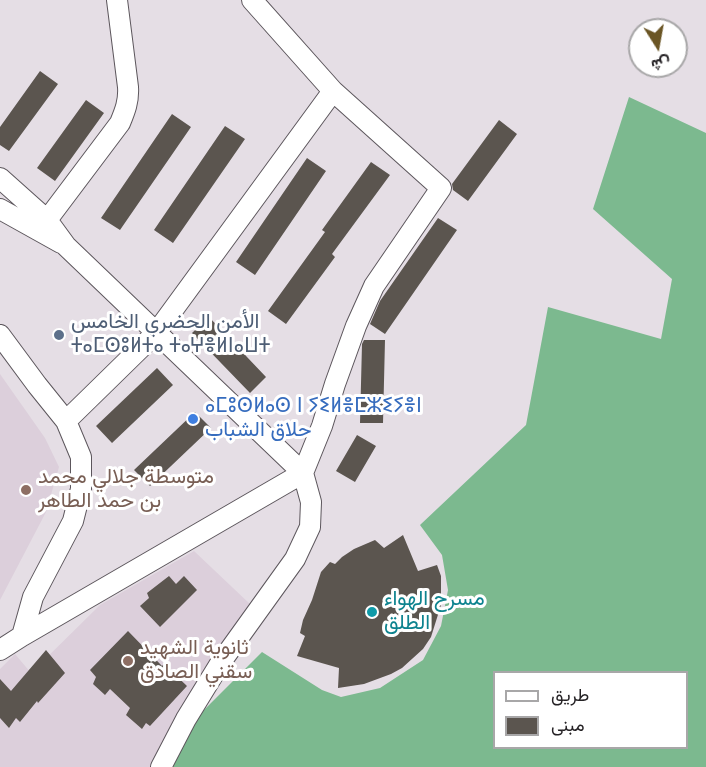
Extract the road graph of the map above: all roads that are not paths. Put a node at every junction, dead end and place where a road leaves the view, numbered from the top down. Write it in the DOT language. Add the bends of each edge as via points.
graph roads {
  1 [pos="117,0"];
  2 [pos="252,0"];
  3 [pos="333,91"];
  4 [pos="0,178"];
  5 [pos="0,209"];
  6 [pos="47,220"];
  7 [pos="66,246"];
  8 [pos="156,333"];
  9 [pos="0,335"];
  10 [pos="66,421"];
  11 [pos="303,472"];
  12 [pos="22,636"];
  13 [pos="0,650"];
  14 [pos="162,767"];
  1 -- 6 [label="street" via="128,87 126,108 120,123"];
  2 -- 3 [label="street"];
  3 -- 8 [label="street"];
  3 -- 11 [label="street" via="441,188 374,286"];
  4 -- 6 [label="street"];
  5 -- 7 [label="street"];
  6 -- 7 [label="street"];
  7 -- 8 [label="street"];
  8 -- 10 [label="street"];
  8 -- 11 [label="street"];
  9 -- 10 [label="street"];
  10 -- 12 [label="street" via="81,457 81,489 73,521 33,597"];
  11 -- 12 [label="street"];
  11 -- 14 [label="street" via="312,502 310,527 295,559 221,662"];
  12 -- 13 [label="street"];
}
